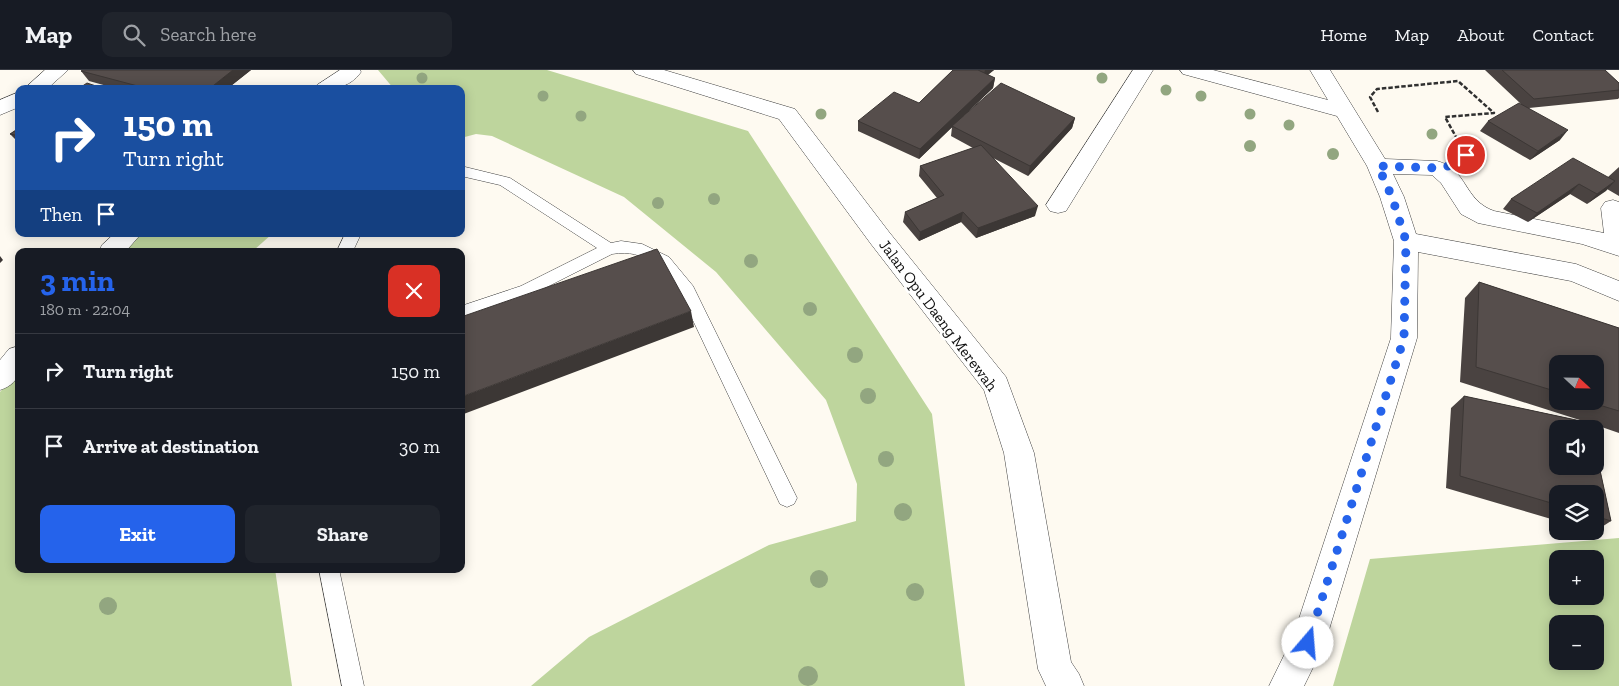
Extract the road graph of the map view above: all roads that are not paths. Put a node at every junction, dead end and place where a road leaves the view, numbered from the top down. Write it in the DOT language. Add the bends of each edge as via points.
graph roads {
  1 [pos="58,70"];
  2 [pos="643,70"];
  3 [pos="1143,70"];
  4 [pos="1190,70"];
  5 [pos="1320,70"];
  6 [pos="350,71"];
  7 [pos="39,85"];
  8 [pos="330,85"];
  9 [pos="362,85"];
  10 [pos="15,100"];
  11 [pos="0,109"];
  12 [pos="1347,112"];
  13 [pos="1378,166"];
  14 [pos="465,172"];
  15 [pos="1058,205"];
  16 [pos="1613,208"];
  17 [pos="126,237"];
  18 [pos="1406,241"];
  19 [pos="1618,246"];
  20 [pos="114,248"];
  21 [pos="609,249"];
  22 [pos="1619,292"];
  23 [pos="465,311"];
  24 [pos="15,361"];
  25 [pos="0,379"];
  26 [pos="787,498"];
  27 [pos="330,573"];
  28 [pos="354,686"];
  29 [pos="1067,686"];
  30 [pos="1286,686"];
  1 -- 7 [label="street"];
  2 -- 29 [label="street, Jalan Opu Daeng Merewah" via="788,114 886,246 996,385 1019,452 1055,669"];
  3 -- 15 [label="street"];
  4 -- 12 [label="street"];
  5 -- 12 [label="street"];
  6 -- 8 [label="street"];
  6 -- 9 [label="street"];
  10 -- 11 [label="street"];
  12 -- 13 [label="street"];
  13 -- 18 [label="street"];
  13 -- 19 [label="street" via="1437,168 1450,178 1464,205 1478,213"];
  14 -- 21 [label="lane" via="505,181"];
  16 -- 19 [label="street"];
  17 -- 20 [label="street"];
  18 -- 22 [label="street" via="1576,273"];
  18 -- 30 [label="street" via="1404,338 1308,643"];
  21 -- 23 [label="lane" via="528,290"];
  21 -- 26 [label="lane" via="642,250 663,261 687,290"];
  24 -- 25 [label="street"];
  27 -- 28 [label="lane"];
}
